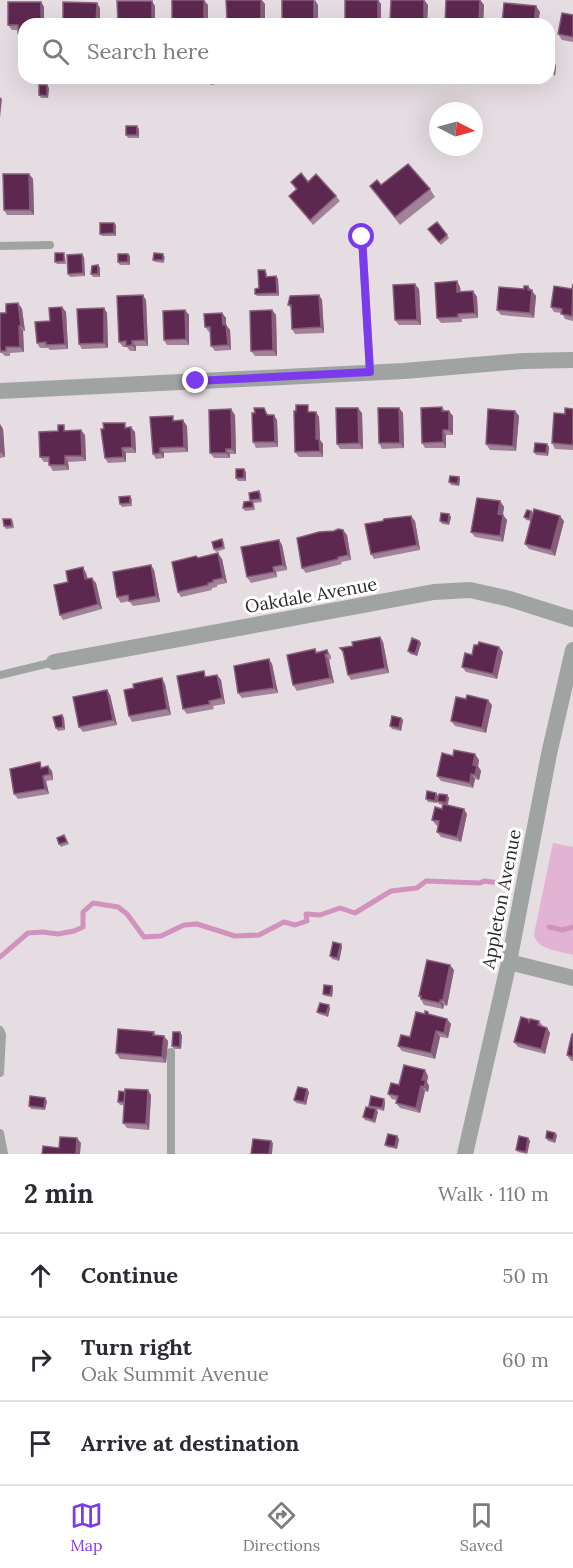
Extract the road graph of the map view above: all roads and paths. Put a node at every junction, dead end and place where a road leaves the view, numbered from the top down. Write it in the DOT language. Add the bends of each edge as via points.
graph roads {
  1 [pos="362,237"];
  2 [pos="50,245"];
  3 [pos="0,246"];
  4 [pos="573,360"];
  5 [pos="370,372"];
  6 [pos="0,391"];
  7 [pos="573,619"];
  8 [pos="573,650"];
  9 [pos="54,662"];
  10 [pos="0,675"];
  11 [pos="509,962"];
  12 [pos="573,978"];
  13 [pos="0,1030"];
  14 [pos="171,1052"];
  15 [pos="0,1073"];
  16 [pos="0,1133"];
  17 [pos="4,1154"];
  18 [pos="171,1154"];
  19 [pos="465,1154"];
  1 -- 5 [label="lane"];
  2 -- 3 [label="lane"];
  4 -- 5 [label="street"];
  5 -- 6 [label="street"];
  7 -- 9 [label="street, Oakdale Avenue" via="470,590 434,592"];
  8 -- 11 [label="street, Appleton Avenue"];
  9 -- 10 [label="lane"];
  11 -- 12 [label="street"];
  11 -- 19 [label="street, Appleton Avenue"];
  13 -- 15 [label="lane"];
  14 -- 18 [label="lane"];
  16 -- 17 [label="lane"];
}
